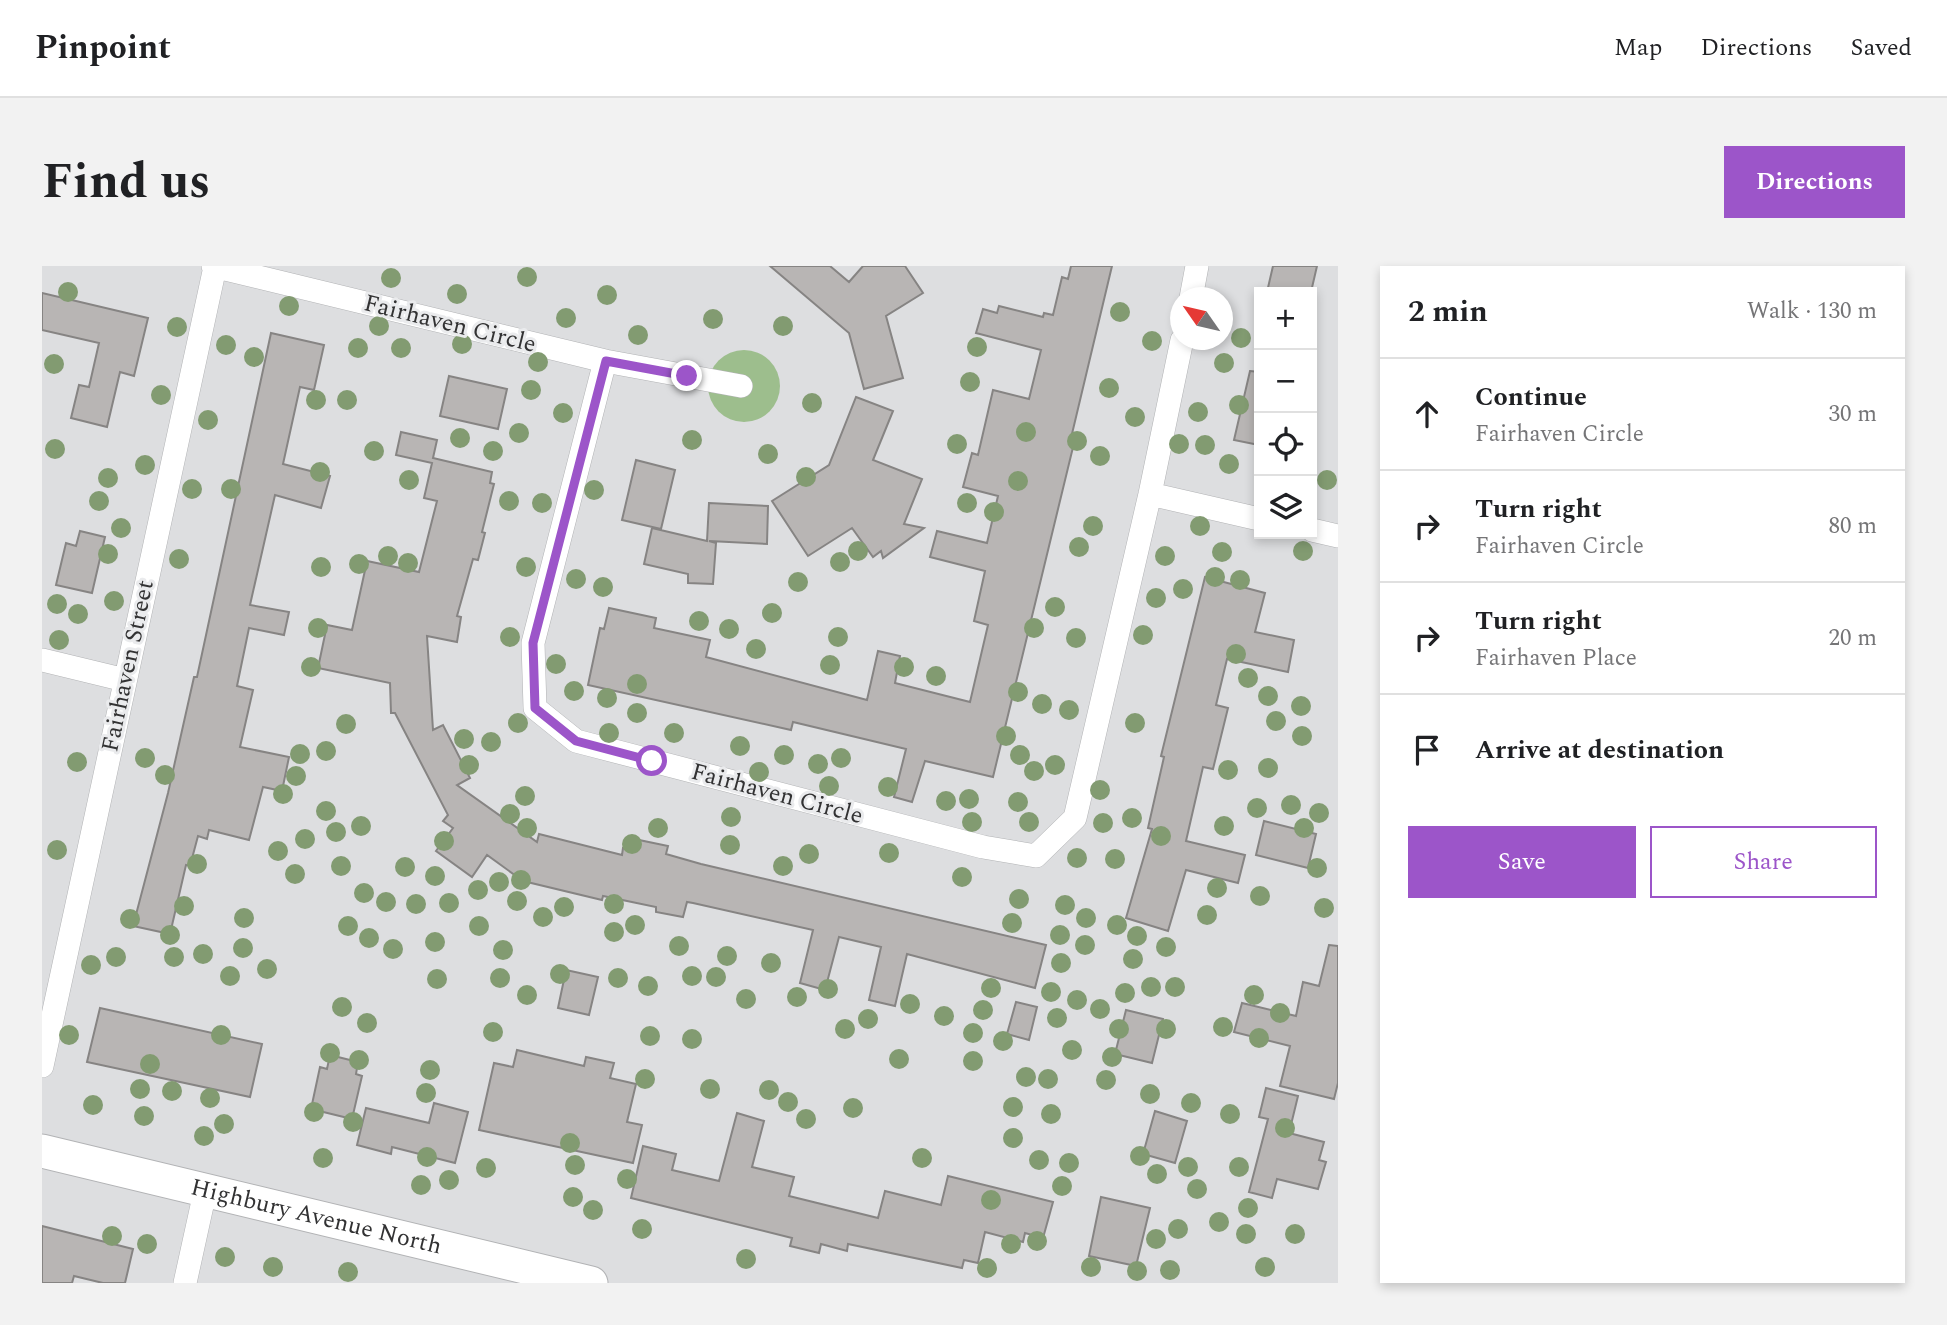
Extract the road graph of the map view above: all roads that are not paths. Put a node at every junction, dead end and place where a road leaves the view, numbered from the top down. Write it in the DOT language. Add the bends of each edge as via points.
graph roads {
  1 [pos="214,266"];
  2 [pos="1197,266"];
  3 [pos="1193,287"];
  4 [pos="1180,350"];
  5 [pos="606,361"];
  6 [pos="741,386"];
  7 [pos="1150,494"];
  8 [pos="1254,518"];
  9 [pos="1317,531"];
  10 [pos="1338,536"];
  11 [pos="42,660"];
  12 [pos="125,680"];
  13 [pos="42,1066"];
  14 [pos="42,1151"];
  15 [pos="205,1192"];
  16 [pos="185,1283"];
  17 [pos="590,1283"];
  1 -- 5 [label="street, Fairhaven Circle"];
  1 -- 12 [label="street, Fairhaven Street"];
  2 -- 3 [label="street"];
  4 -- 7 [label="street, Fairhaven Circle"];
  5 -- 6 [label="street"];
  5 -- 7 [label="street, Fairhaven Circle" via="533,643 535,708 576,741 983,848 1036,856 1075,818"];
  7 -- 8 [label="street"];
  9 -- 10 [label="street"];
  11 -- 12 [label="street"];
  12 -- 13 [label="street, Fairhaven Street"];
  14 -- 15 [label="main road, Highbury Avenue North"];
  15 -- 16 [label="street"];
  15 -- 17 [label="main road, Highbury Avenue North"];
}
